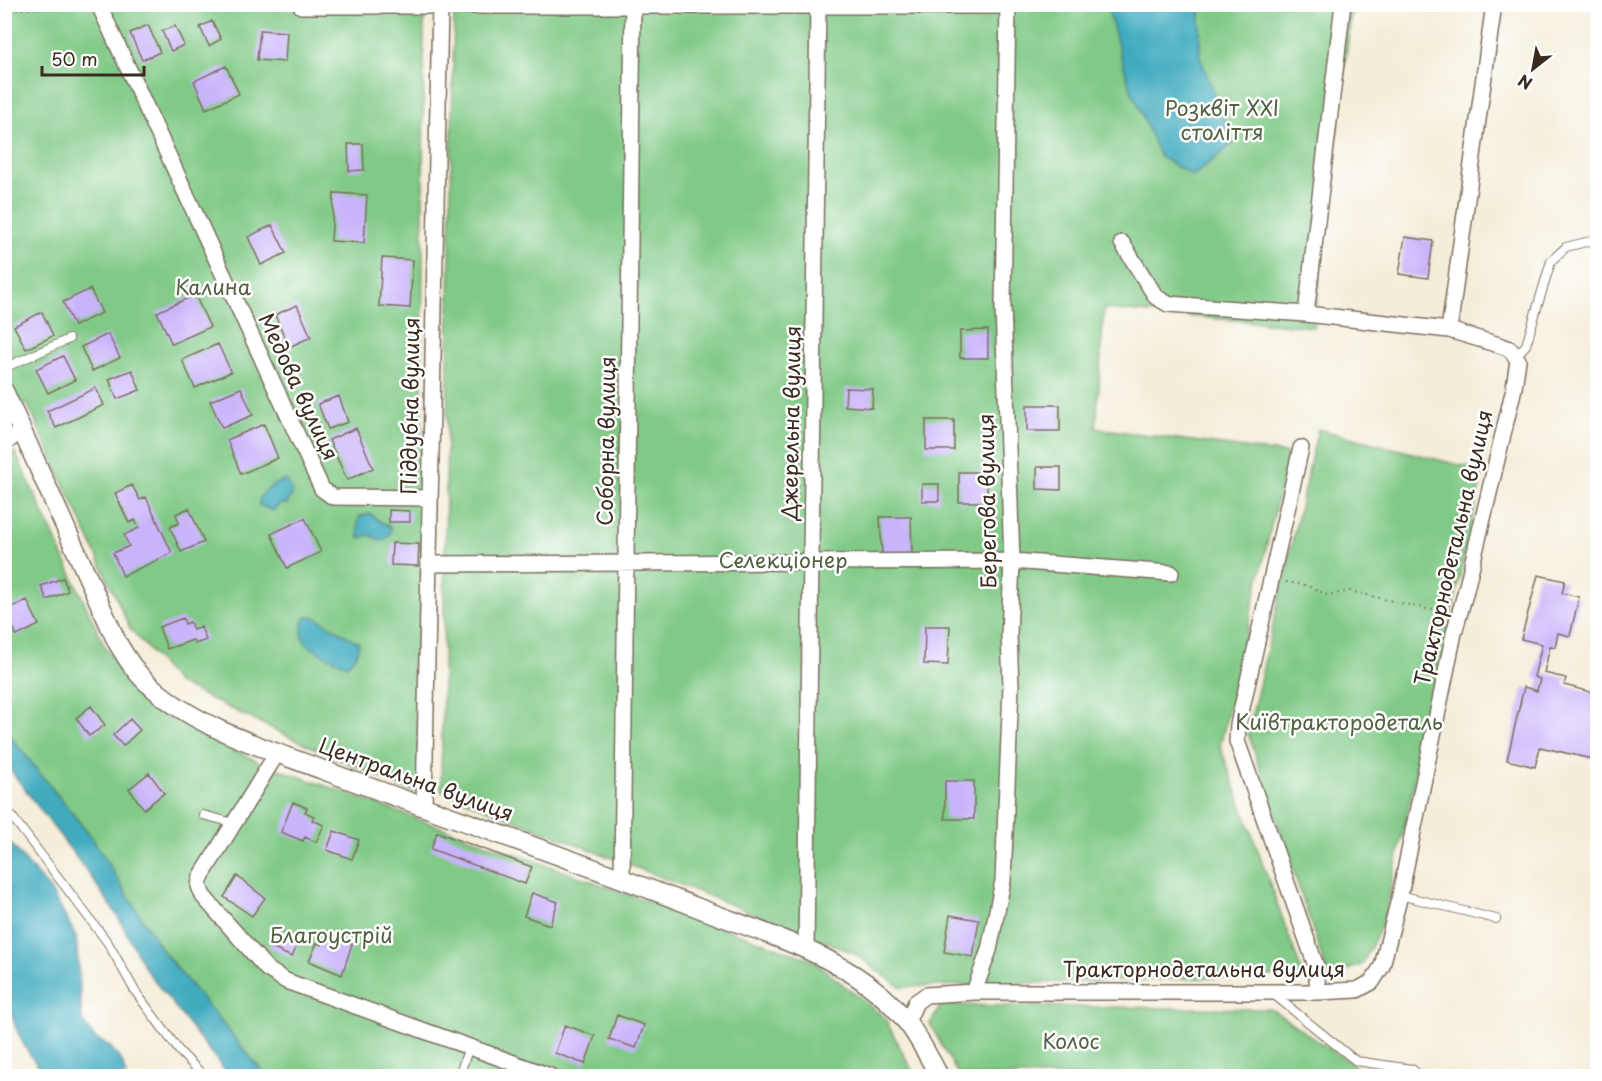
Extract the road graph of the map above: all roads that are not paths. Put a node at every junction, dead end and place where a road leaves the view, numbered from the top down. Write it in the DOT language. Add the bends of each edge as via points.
graph roads {
  1 [pos="1343,4"];
  2 [pos="1494,4"];
  3 [pos="99,5"];
  4 [pos="440,5"];
  5 [pos="1008,5"];
  6 [pos="301,6"];
  7 [pos="633,6"];
  8 [pos="818,6"];
  9 [pos="1598,239"];
  10 [pos="1122,243"];
  11 [pos="1306,314"];
  12 [pos="1449,330"];
  13 [pos="69,339"];
  14 [pos="1515,357"];
  15 [pos="4,368"];
  16 [pos="4,391"];
  17 [pos="22,430"];
  18 [pos="4,444"];
  19 [pos="1301,448"];
  20 [pos="430,498"];
  21 [pos="1012,561"];
  22 [pos="811,562"];
  23 [pos="626,563"];
  24 [pos="429,564"];
  25 [pos="1171,573"];
  26 [pos="277,753"];
  27 [pos="4,806"];
  28 [pos="424,808"];
  29 [pos="203,815"];
  30 [pos="234,823"];
  31 [pos="622,878"];
  32 [pos="1400,895"];
  33 [pos="1496,919"];
  34 [pos="806,950"];
  35 [pos="974,992"];
  36 [pos="1318,992"];
  37 [pos="1272,993"];
  38 [pos="908,1020"];
  39 [pos="469,1047"];
  40 [pos="204,1077"];
  41 [pos="459,1077"];
  42 [pos="550,1077"];
  43 [pos="939,1077"];
  44 [pos="1420,1077"];
  1 -- 11 [label="street"];
  2 -- 12 [label="street"];
  3 -- 20 [label="street, Медова вулиця" via="322,489 333,497"];
  4 -- 6 [label="street"];
  4 -- 7 [label="street"];
  4 -- 20 [label="street, Піддубна вулиця"];
  5 -- 8 [label="street"];
  5 -- 21 [label="street, Берегова вулиця" via="1003,307"];
  7 -- 8 [label="street"];
  7 -- 23 [label="street, Соборна вулиця"];
  8 -- 22 [label="street, Джерельна вулиця"];
  9 -- 14 [label="lane" via="1566,247 1551,261 1526,345"];
  10 -- 11 [label="street" via="1156,297 1168,304"];
  11 -- 12 [label="street"];
  12 -- 14 [label="street" via="1499,345"];
  13 -- 15 [label="lane"];
  14 -- 32 [label="street, Тракторнодетальна вулиця" via="1518,360 1514,388 1454,633"];
  16 -- 17 [label="street, Центральна вулиця"];
  17 -- 18 [label="street"];
  17 -- 26 [label="street, Центральна вулиця" via="117,642 133,668 172,704"];
  19 -- 36 [label="street" via="1237,741 1316,966"];
  20 -- 24 [label="street, Піддубна вулиця"];
  21 -- 22 [label="street"];
  21 -- 25 [label="street"];
  21 -- 35 [label="street, Берегова вулиця" via="1003,881 989,950"];
  22 -- 23 [label="street"];
  22 -- 34 [label="street, Джерельна вулиця"];
  23 -- 24 [label="street"];
  23 -- 31 [label="street, Соборна вулиця"];
  24 -- 28 [label="street, Піддубна вулиця"];
  26 -- 28 [label="street, Центральна вулиця"];
  26 -- 30 [label="street"];
  27 -- 40 [label="lane" via="108,943 135,991 180,1052"];
  28 -- 31 [label="street, Центральна вулиця"];
  29 -- 30 [label="lane"];
  30 -- 39 [label="street" via="199,886 202,896 267,969 286,981"];
  31 -- 34 [label="street, Центральна вулиця"];
  32 -- 33 [label="lane"];
  32 -- 36 [label="street, Тракторнодетальна вулиця" via="1383,966 1372,982 1357,990"];
  34 -- 38 [label="street, Центральна вулиця" via="871,987"];
  35 -- 37 [label="street, Тракторнодетальна вулиця"];
  35 -- 38 [label="street, Тракторнодетальна вулиця" via="926,995 916,1002"];
  36 -- 37 [label="street, Тракторнодетальна вулиця"];
  37 -- 44 [label="lane" via="1356,1061 1412,1069"];
  38 -- 43 [label="street, Центральна вулиця"];
  39 -- 41 [label="lane"];
  39 -- 42 [label="street"];
}
